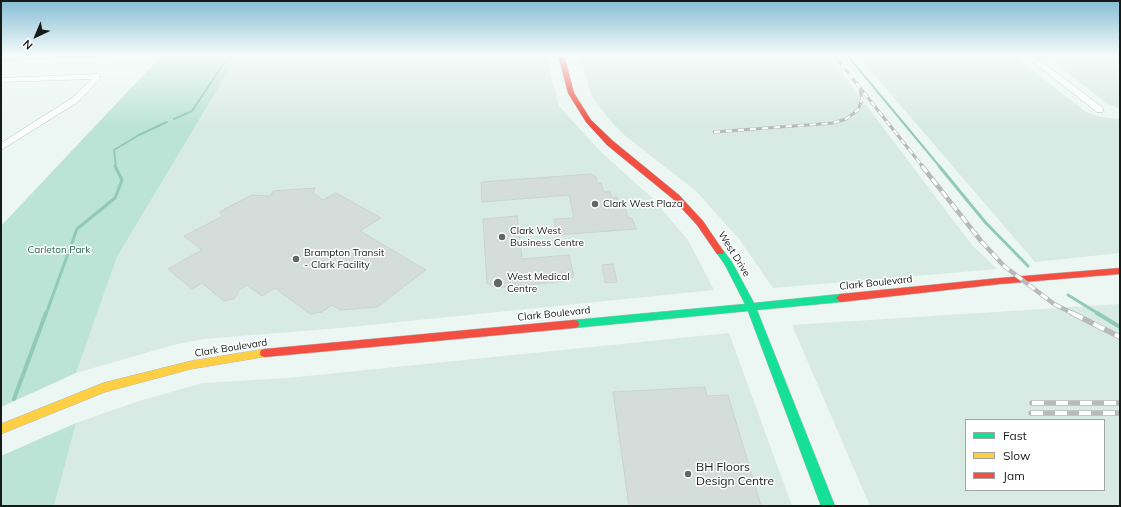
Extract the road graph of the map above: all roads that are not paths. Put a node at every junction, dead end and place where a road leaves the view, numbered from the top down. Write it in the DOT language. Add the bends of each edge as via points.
graph roads {
  1 [pos="33,79"];
  2 [pos="96,79"];
  3 [pos="567,79"];
  4 [pos="1059,79"];
  5 [pos="1,80"];
  6 [pos="1100,110"];
  7 [pos="1,147"];
  8 [pos="1120,271"];
  9 [pos="751,306"];
  10 [pos="1,429"];
  11 [pos="828,506"];
  1 -- 5 [label="street"];
  2 -- 7 [label="street" via="74,100"];
  3 -- 9 [label="street, West Drive" via="571,93 588,121 610,143 668,190 700,223 730,264"];
  4 -- 6 [label="street"];
  8 -- 9 [label="street, Clark Boulevard"];
  9 -- 10 [label="street, Clark Boulevard" via="249,355 191,365 103,388"];
  9 -- 11 [label="street, West Drive"];
}
